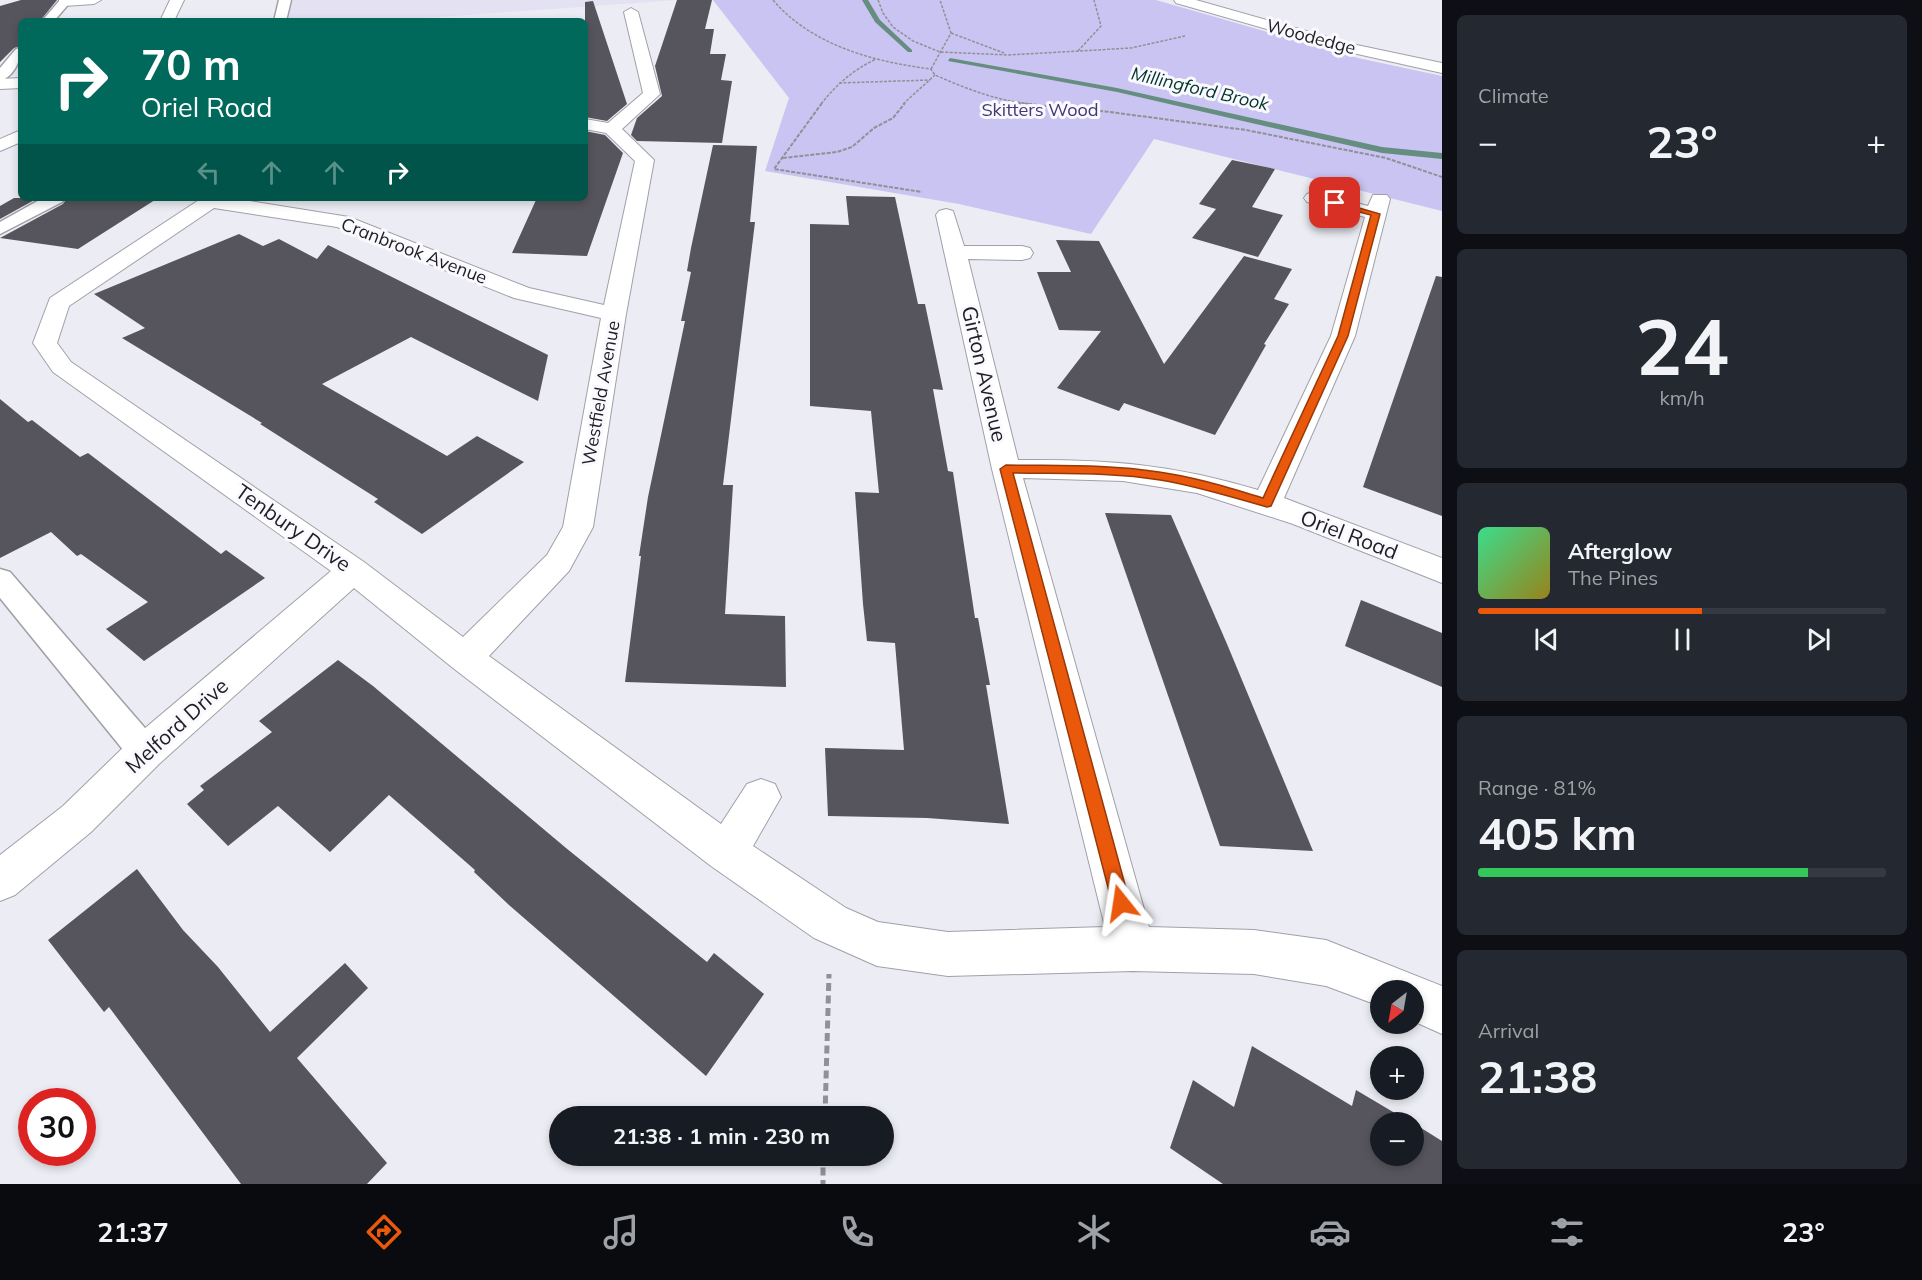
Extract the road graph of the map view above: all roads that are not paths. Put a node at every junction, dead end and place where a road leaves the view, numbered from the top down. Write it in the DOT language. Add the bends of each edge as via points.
graph roads {
  1 [pos="94,0"];
  2 [pos="177,0"];
  3 [pos="285,0"];
  4 [pos="1181,0"];
  5 [pos="65,1"];
  6 [pos="1246,7"];
  7 [pos="631,12"];
  8 [pos="1225,13"];
  9 [pos="51,18"];
  10 [pos="168,18"];
  11 [pos="281,18"];
  12 [pos="18,56"];
  13 [pos="1442,68"];
  14 [pos="0,77"];
  15 [pos="18,83"];
  16 [pos="0,84"];
  17 [pos="588,125"];
  18 [pos="612,129"];
  19 [pos="18,137"];
  20 [pos="0,146"];
  21 [pos="1314,198"];
  22 [pos="51,201"];
  23 [pos="211,201"];
  24 [pos="219,201"];
  25 [pos="946,215"];
  26 [pos="0,229"];
  27 [pos="955,252"];
  28 [pos="1022,253"];
  29 [pos="614,314"];
  30 [pos="1006,469"];
  31 [pos="1267,503"];
  32 [pos="353,570"];
  33 [pos="1442,571"];
  34 [pos="0,579"];
  35 [pos="465,658"];
  36 [pos="145,752"];
  37 [pos="761,797"];
  38 [pos="726,852"];
  39 [pos="0,881"];
  40 [pos="1133,949"];
  41 [pos="1371,980"];
  42 [pos="1424,1002"];
  43 [pos="1442,1011"];
  1 -- 5 [label="street"];
  2 -- 10 [label="street"];
  3 -- 11 [label="lane"];
  4 -- 8 [label="street, Woodedge"];
  5 -- 9 [label="lane"];
  6 -- 8 [label="street"];
  7 -- 18 [label="street" via="652,94"];
  8 -- 13 [label="street, Woodedge" via="1349,48"];
  12 -- 14 [label="lane"];
  15 -- 16 [label="street"];
  17 -- 18 [label="street"];
  18 -- 29 [label="street, Westfield Avenue" via="645,160"];
  19 -- 20 [label="street"];
  21 -- 31 [label="street" via="1378,206 1343,336"];
  22 -- 26 [label="lane"];
  23 -- 32 [label="street, Tenbury Drive" via="58,303 45,343 62,367"];
  24 -- 29 [label="street, Cranbrook Avenue" via="342,221 522,293"];
  25 -- 27 [label="street, Girton Avenue"];
  27 -- 28 [label="street"];
  27 -- 30 [label="street, Girton Avenue"];
  29 -- 35 [label="street, Westfield Avenue" via="578,527 558,563"];
  30 -- 31 [label="street, Oriel Road" via="1097,470 1160,476"];
  30 -- 40 [label="street, Girton Avenue"];
  31 -- 33 [label="street, Oriel Road"];
  32 -- 35 [label="street, Tenbury Drive"];
  32 -- 36 [label="street, Melford Drive"];
  34 -- 36 [label="lane"];
  35 -- 38 [label="street, Tenbury Drive"];
  36 -- 39 [label="street, Melford Drive" via="77,819"];
  37 -- 38 [label="street"];
  38 -- 40 [label="street, Tenbury Drive" via="830,922 877,944 948,954"];
  40 -- 41 [label="street, Tenbury Drive" via="1254,952 1326,963"];
  42 -- 43 [label="street"];
}
